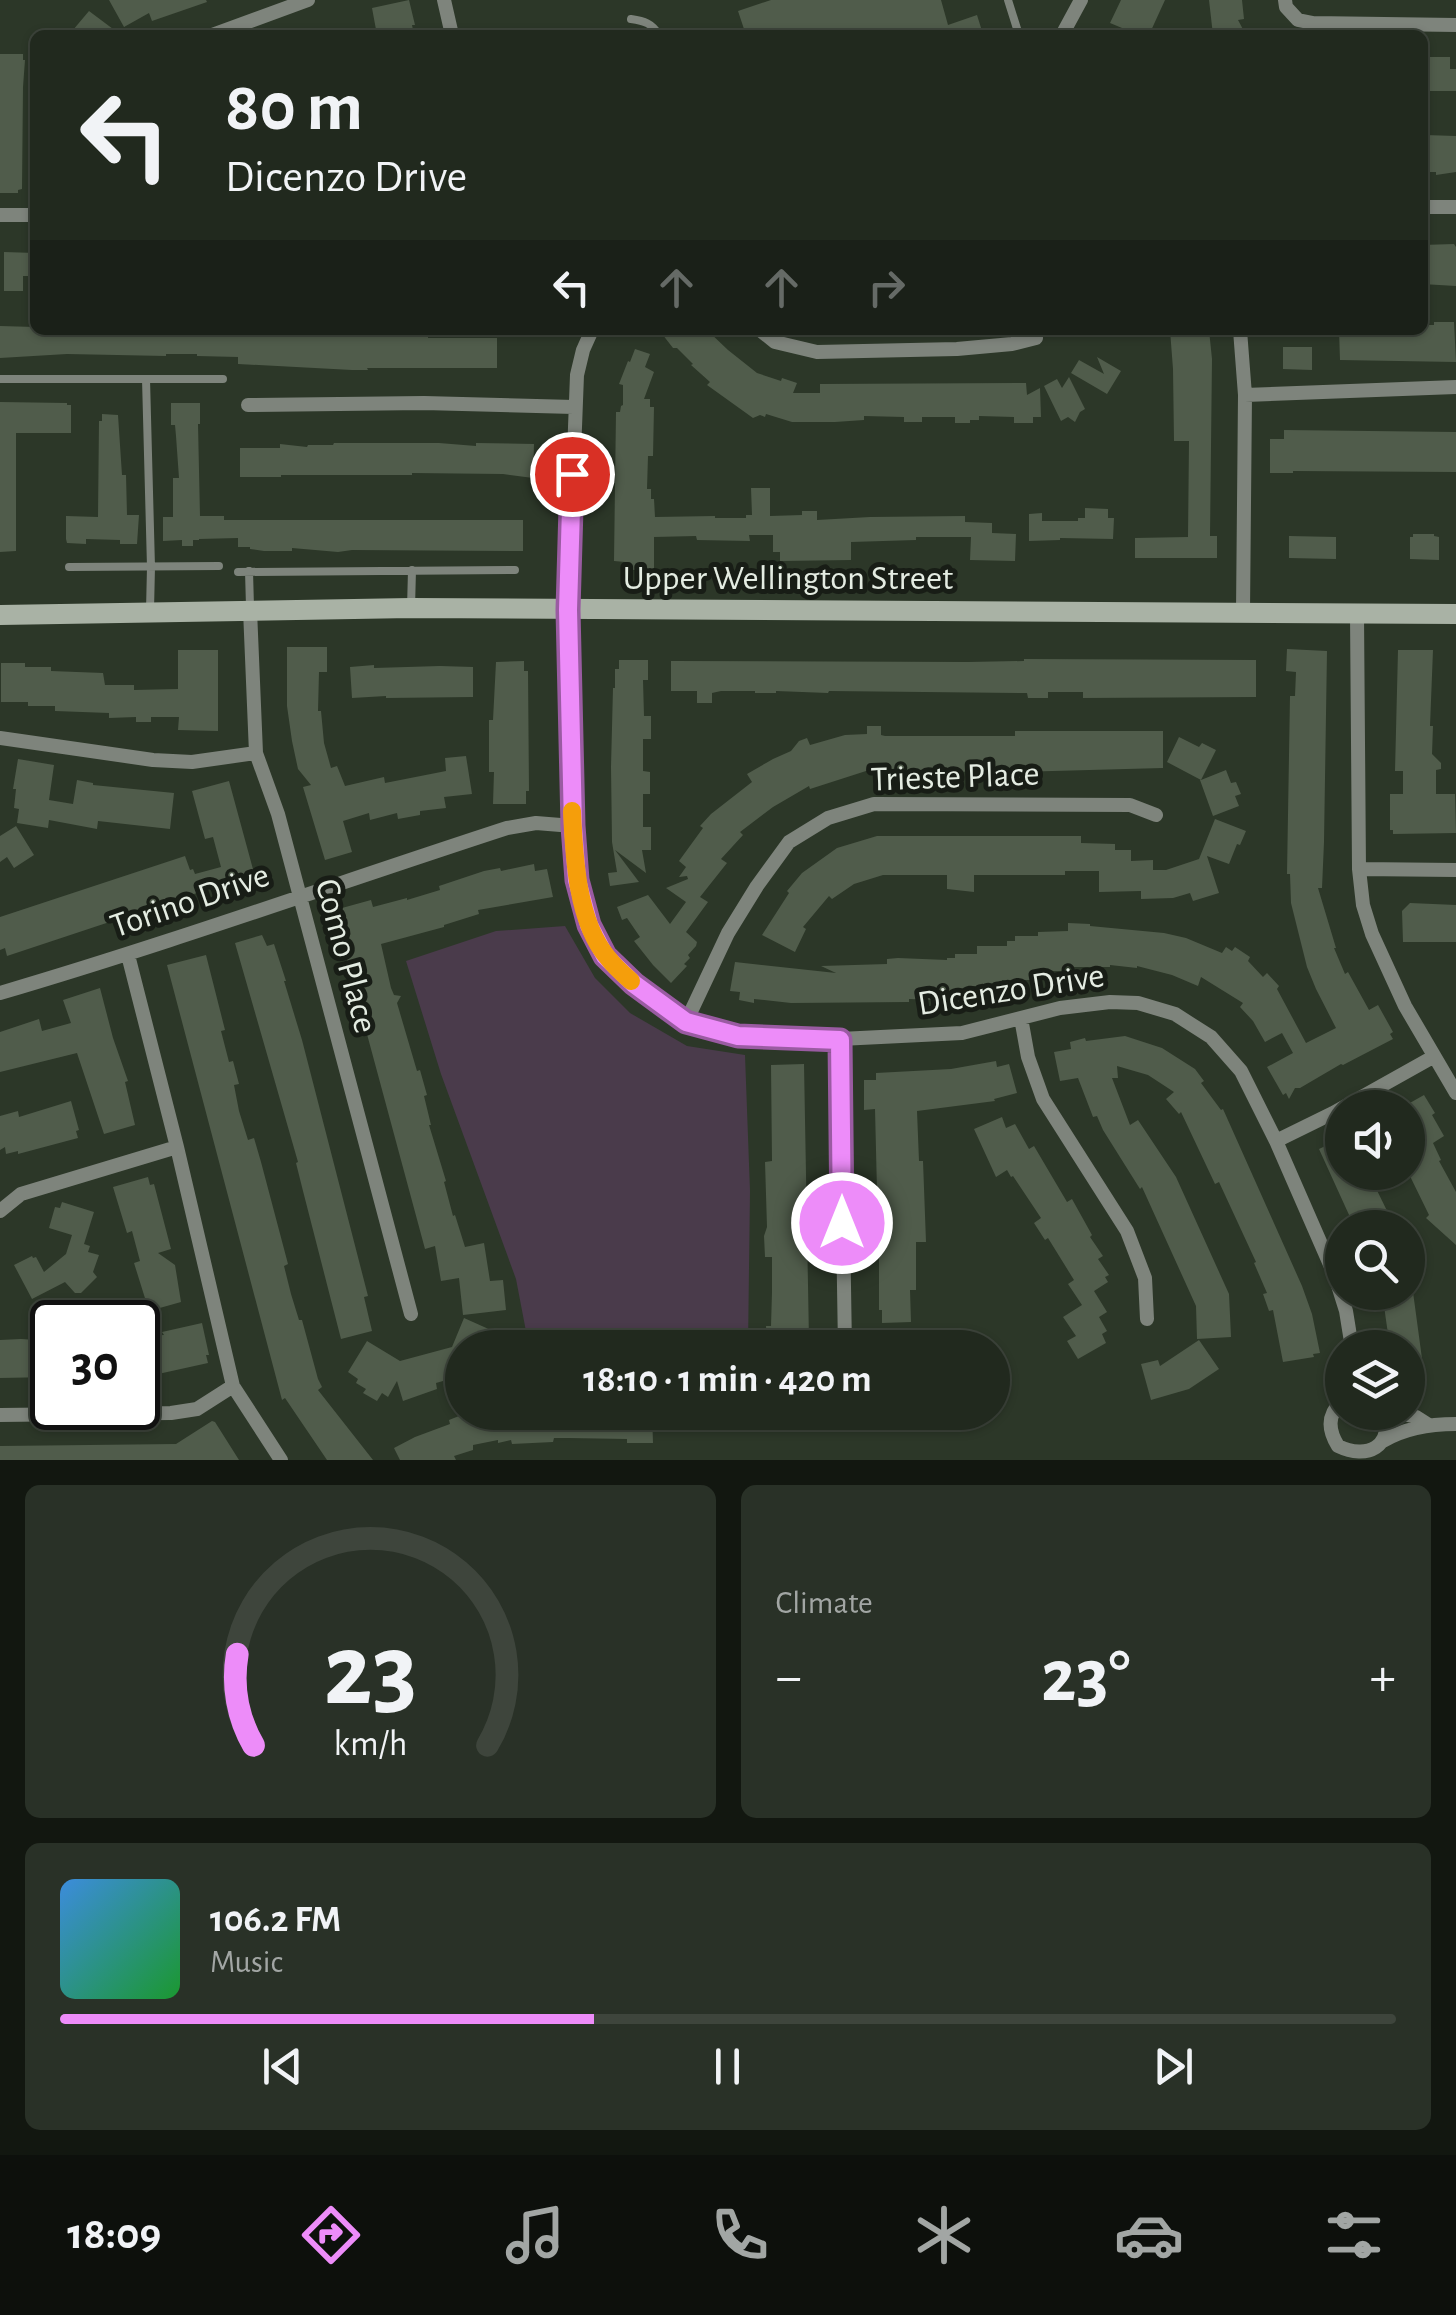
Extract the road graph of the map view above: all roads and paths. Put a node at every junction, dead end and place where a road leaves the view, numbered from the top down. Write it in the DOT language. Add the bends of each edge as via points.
graph roads {
  1 [pos="308,0"];
  2 [pos="444,0"];
  3 [pos="1008,0"];
  4 [pos="1082,0"];
  5 [pos="1285,0"];
  6 [pos="631,19"];
  7 [pos="1456,25"];
  8 [pos="226,30"];
  9 [pos="451,30"];
  10 [pos="656,30"];
  11 [pos="1017,30"];
  12 [pos="1065,30"];
  13 [pos="1428,206"];
  14 [pos="1456,207"];
  15 [pos="0,215"];
  16 [pos="30,215"];
  17 [pos="590,335"];
  18 [pos="766,335"];
  19 [pos="1240,335"];
  20 [pos="1036,338"];
  21 [pos="146,379"];
  22 [pos="223,379"];
  23 [pos="0,380"];
  24 [pos="1456,388"];
  25 [pos="1246,396"];
  26 [pos="248,405"];
  27 [pos="574,406"];
  28 [pos="219,566"];
  29 [pos="69,567"];
  30 [pos="151,567"];
  31 [pos="412,570"];
  32 [pos="515,570"];
  33 [pos="238,572"];
  34 [pos="249,572"];
  35 [pos="411,608"];
  36 [pos="250,610"];
  37 [pos="568,610"];
  38 [pos="150,612"];
  39 [pos="1243,612"];
  40 [pos="1456,614"];
  41 [pos="0,615"];
  42 [pos="1357,615"];
  43 [pos="0,738"];
  44 [pos="256,754"];
  45 [pos="1156,816"];
  46 [pos="573,826"];
  47 [pos="1359,869"];
  48 [pos="1456,870"];
  49 [pos="299,896"];
  50 [pos="128,955"];
  51 [pos="0,994"];
  52 [pos="1021,1018"];
  53 [pos="686,1022"];
  54 [pos="840,1040"];
  55 [pos="1433,1057"];
  56 [pos="1456,1094"];
  57 [pos="1276,1141"];
  58 [pos="177,1147"];
  59 [pos="0,1211"];
  60 [pos="411,1314"];
  61 [pos="1147,1319"];
  62 [pos="845,1330"];
  63 [pos="1349,1330"];
  64 [pos="233,1386"];
  65 [pos="0,1415"];
  66 [pos="1425,1422"];
  67 [pos="1428,1424"];
  68 [pos="1456,1424"];
  69 [pos="1332,1430"];
  70 [pos="1373,1451"];
  71 [pos="1342,1453"];
  72 [pos="281,1460"];
  1 -- 8 [label="street"];
  2 -- 9 [label="street"];
  3 -- 11 [label="lane"];
  4 -- 12 [label="street"];
  5 -- 7 [label="street" via="1298,20 1313,23"];
  6 -- 10 [label="lane"];
  13 -- 14 [label="street"];
  15 -- 16 [label="street"];
  17 -- 27 [label="street, Dicenzo Drive"];
  18 -- 20 [label="street" via="817,352 957,350"];
  19 -- 25 [label="street"];
  21 -- 22 [label="lane"];
  21 -- 23 [label="lane"];
  21 -- 30 [label="lane"];
  24 -- 25 [label="street"];
  25 -- 39 [label="street"];
  26 -- 27 [label="street"];
  27 -- 37 [label="street, Dicenzo Drive"];
  28 -- 30 [label="lane"];
  29 -- 30 [label="lane"];
  30 -- 38 [label="lane"];
  31 -- 32 [label="lane"];
  31 -- 34 [label="lane"];
  31 -- 35 [label="lane"];
  33 -- 34 [label="lane"];
  34 -- 36 [label="lane"];
  35 -- 36 [label="main road, Upper Wellington Street"];
  35 -- 37 [label="main road, Upper Wellington Street"];
  36 -- 38 [label="main road, Upper Wellington Street"];
  36 -- 44 [label="street, Como Place"];
  37 -- 39 [label="main road, Upper Wellington Street"];
  37 -- 46 [label="street, Dicenzo Drive"];
  38 -- 41 [label="main road, Upper Wellington Street"];
  39 -- 42 [label="main road, Upper Wellington Street"];
  40 -- 42 [label="main road, Upper Wellington Street"];
  42 -- 47 [label="street"];
  43 -- 44 [label="street" via="153,760"];
  44 -- 49 [label="street, Como Place"];
  45 -- 53 [label="street, Trieste Place" via="1130,805 874,804 828,818 789,842 758,886"];
  46 -- 49 [label="street, Torino Drive" via="507,828"];
  46 -- 53 [label="street, Dicenzo Drive" via="577,880 605,956"];
  47 -- 48 [label="street"];
  47 -- 55 [label="street" via="1372,934"];
  49 -- 50 [label="street, Torino Drive"];
  49 -- 60 [label="street, Como Place"];
  50 -- 51 [label="street, Torino Drive"];
  50 -- 58 [label="street"];
  52 -- 54 [label="street, Dicenzo Drive" via="962,1033"];
  52 -- 57 [label="street, Dicenzo Drive" via="1110,1002 1175,1014 1211,1037 1241,1071"];
  52 -- 61 [label="street" via="1043,1098 1127,1231 1145,1278"];
  53 -- 54 [label="street, Dicenzo Drive" via="738,1036"];
  54 -- 62 [label="street"];
  55 -- 56 [label="street"];
  55 -- 57 [label="street"];
  57 -- 63 [label="street, Dicenzo Drive" via="1335,1276"];
  58 -- 59 [label="street" via="21,1194"];
  58 -- 64 [label="street"];
  64 -- 65 [label="street" via="198,1408 171,1413"];
  64 -- 72 [label="street"];
  66 -- 67 [label="street"];
  67 -- 68 [label="street"];
  67 -- 70 [label="street" via="1394,1435"];
  69 -- 71 [label="street"];
  70 -- 71 [label="street"];
}
